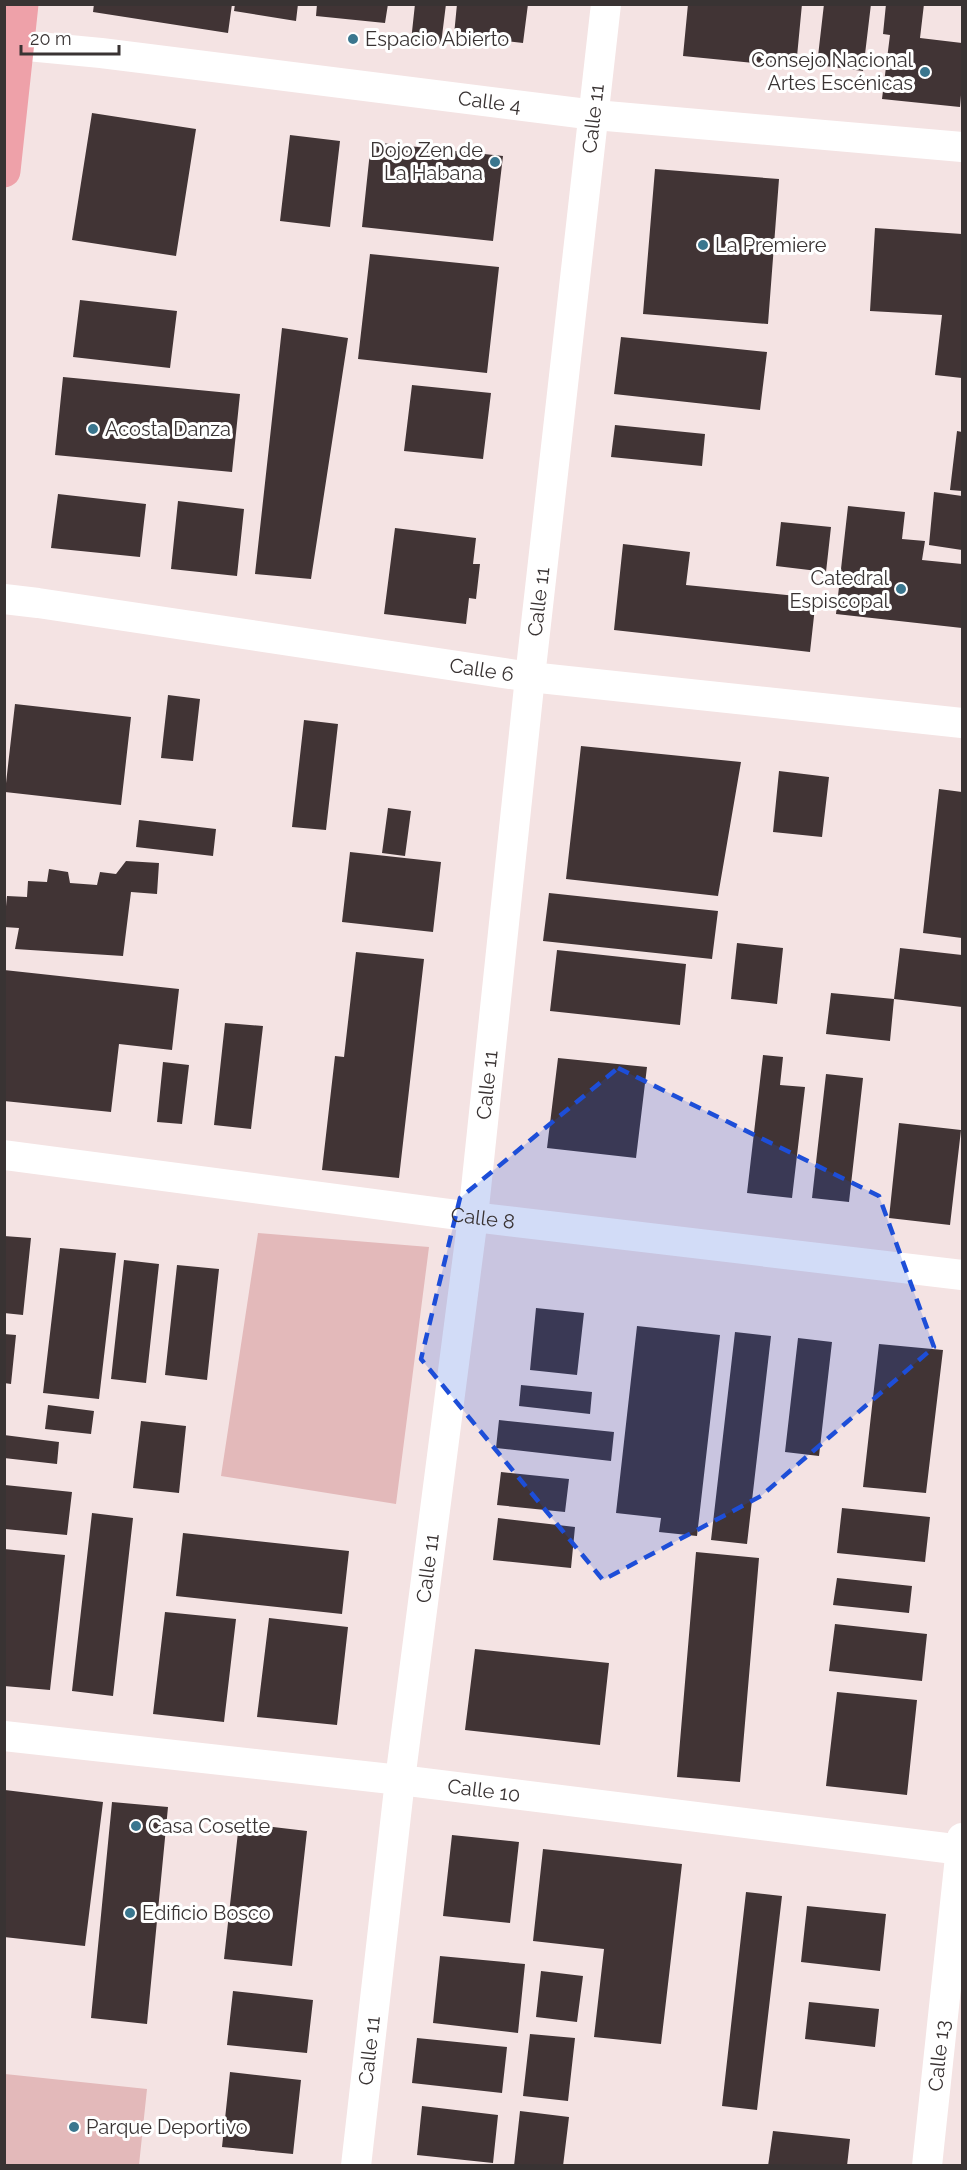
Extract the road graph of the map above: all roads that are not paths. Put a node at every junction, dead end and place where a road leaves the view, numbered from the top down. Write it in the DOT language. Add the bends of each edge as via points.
graph roads {
  1 [pos="22,4"];
  2 [pos="606,4"];
  3 [pos="17,45"];
  4 [pos="595,114"];
  5 [pos="963,147"];
  6 [pos="4,171"];
  7 [pos="4,599"];
  8 [pos="530,677"];
  9 [pos="963,723"];
  10 [pos="4,1155"];
  11 [pos="472,1217"];
  12 [pos="963,1275"];
  13 [pos="4,1736"];
  14 [pos="400,1780"];
  15 [pos="962,1846"];
  16 [pos="356,2166"];
  17 [pos="927,2166"];
  1 -- 3 [label="main road"];
  2 -- 4 [label="street, Calle 11"];
  3 -- 4 [label="street, Calle 4"];
  3 -- 6 [label="main road"];
  4 -- 5 [label="street, Calle 4"];
  4 -- 8 [label="street, Calle 11"];
  7 -- 8 [label="street, Calle 6"];
  8 -- 9 [label="street, Calle 6"];
  8 -- 11 [label="street, Calle 11"];
  10 -- 11 [label="street, Calle 8"];
  11 -- 12 [label="street, Calle 8"];
  11 -- 14 [label="street, Calle 11"];
  13 -- 14 [label="street, Calle 10"];
  14 -- 15 [label="street, Calle 10"];
  14 -- 16 [label="street, Calle 11"];
  15 -- 17 [label="street, Calle 13"];
}
